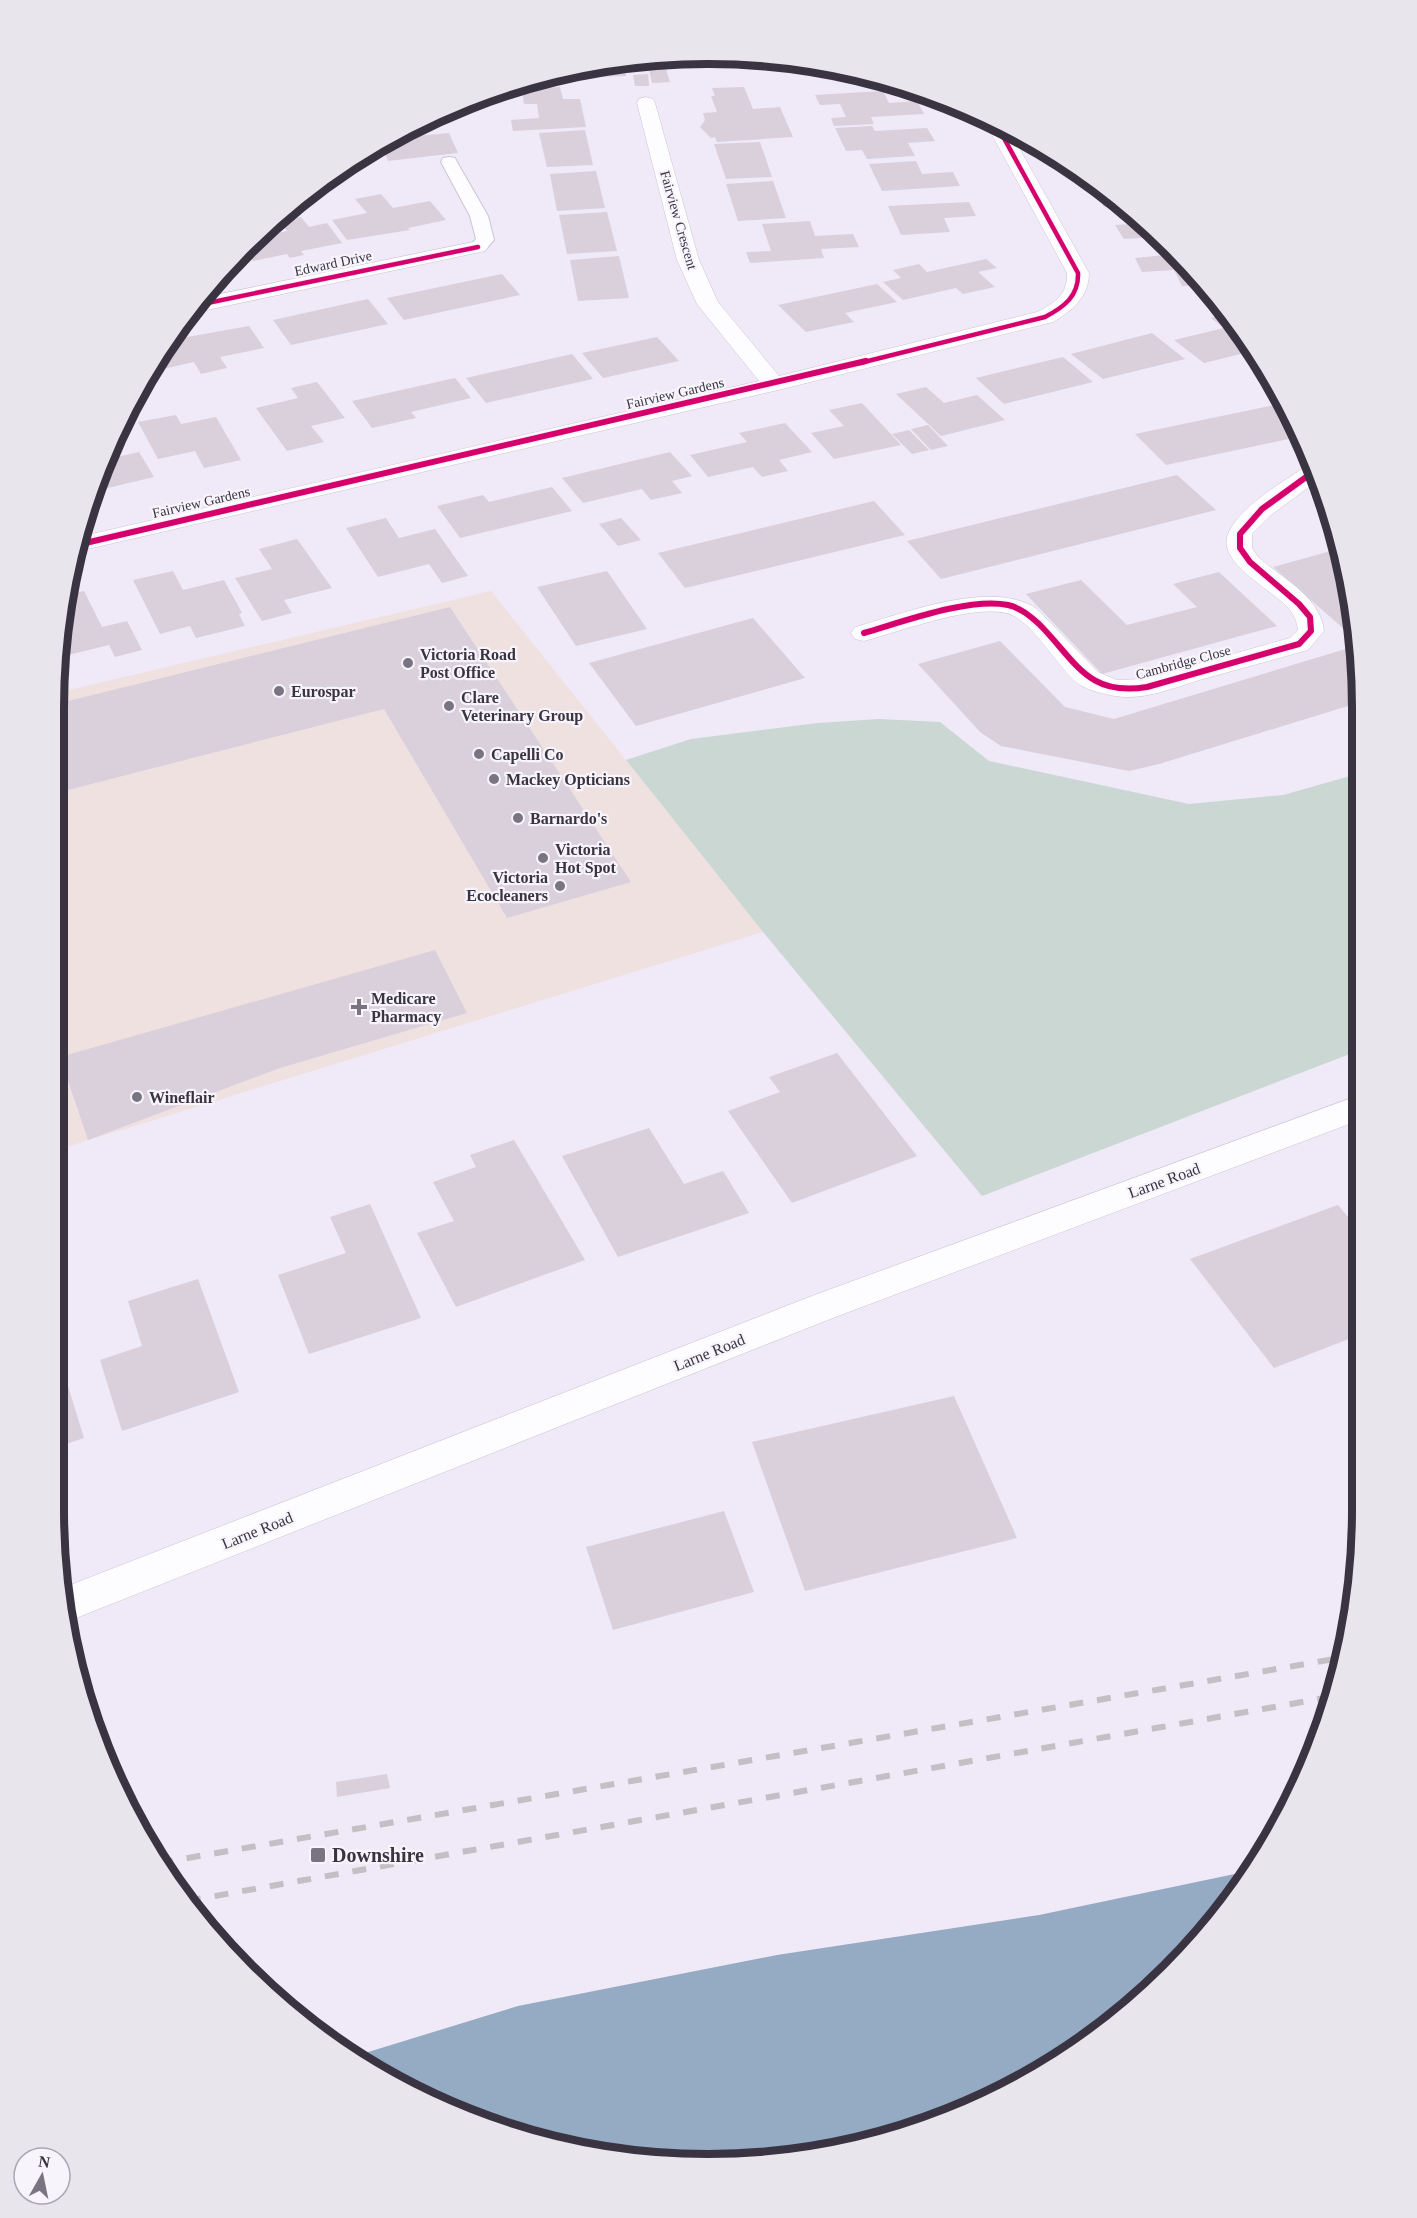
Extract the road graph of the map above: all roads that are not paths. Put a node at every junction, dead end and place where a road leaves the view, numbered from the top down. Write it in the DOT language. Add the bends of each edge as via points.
graph roads {
  1 [pos="646,103"];
  2 [pos="1003,137"];
  3 [pos="449,162"];
  4 [pos="478,247"];
  5 [pos="209,303"];
  6 [pos="774,384"];
  7 [pos="1308,476"];
  8 [pos="86,542"];
  9 [pos="864,633"];
  10 [pos="1352,1110"];
  11 [pos="71,1602"];
  1 -- 6 [label="street, Fairview Crescent" via="688,260 708,304"];
  2 -- 6 [label="street, Fairview Gardens" via="1076,267 1079,283 1069,300 1059,310 1027,323"];
  3 -- 4 [label="lane" via="479,216 484,240"];
  4 -- 5 [label="street, Edward Drive"];
  6 -- 8 [label="street, Fairview Gardens"];
  7 -- 9 [label="street, Cambridge Close" via="1248,522 1238,543 1251,565 1306,613 1311,630 1299,644 1129,690 1088,678 1026,614 1009,605 977,605"];
  10 -- 11 [label="street, Larne Road" via="825,1306"];
}
